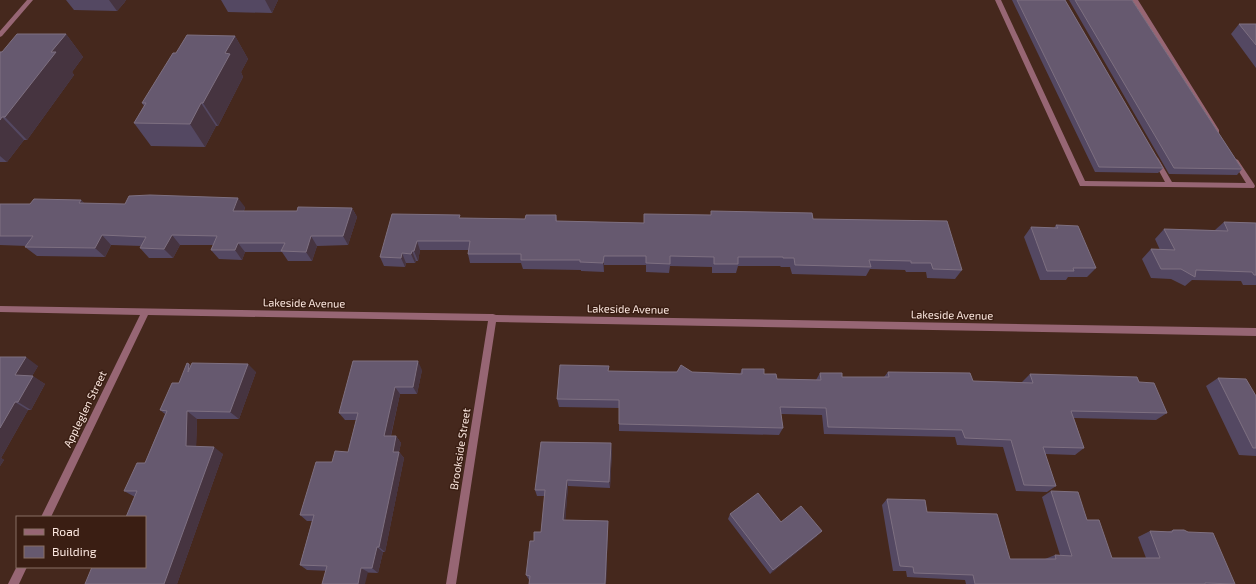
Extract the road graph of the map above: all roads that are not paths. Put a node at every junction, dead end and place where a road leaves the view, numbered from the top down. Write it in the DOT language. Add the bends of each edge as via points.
graph roads {
  1 [pos="30,0"];
  2 [pos="998,0"];
  3 [pos="1135,0"];
  4 [pos="0,35"];
  5 [pos="1222,140"];
  6 [pos="1150,151"];
  7 [pos="1231,153"];
  8 [pos="1170,185"];
  9 [pos="0,309"];
  10 [pos="146,311"];
  11 [pos="493,318"];
  12 [pos="1256,332"];
  13 [pos="46,516"];
  14 [pos="22,568"];
  15 [pos="14,584"];
  16 [pos="451,584"];
  1 -- 4 [label="street"];
  2 -- 8 [label="street" via="1083,184"];
  3 -- 5 [label="street"];
  6 -- 8 [label="street"];
  7 -- 8 [label="street" via="1251,186"];
  9 -- 10 [label="street, Lakeside Avenue"];
  10 -- 11 [label="street, Lakeside Avenue"];
  10 -- 13 [label="street, Appleglen Street"];
  11 -- 12 [label="street, Lakeside Avenue"];
  11 -- 16 [label="street, Brookside Street"];
  14 -- 15 [label="street"];
}
